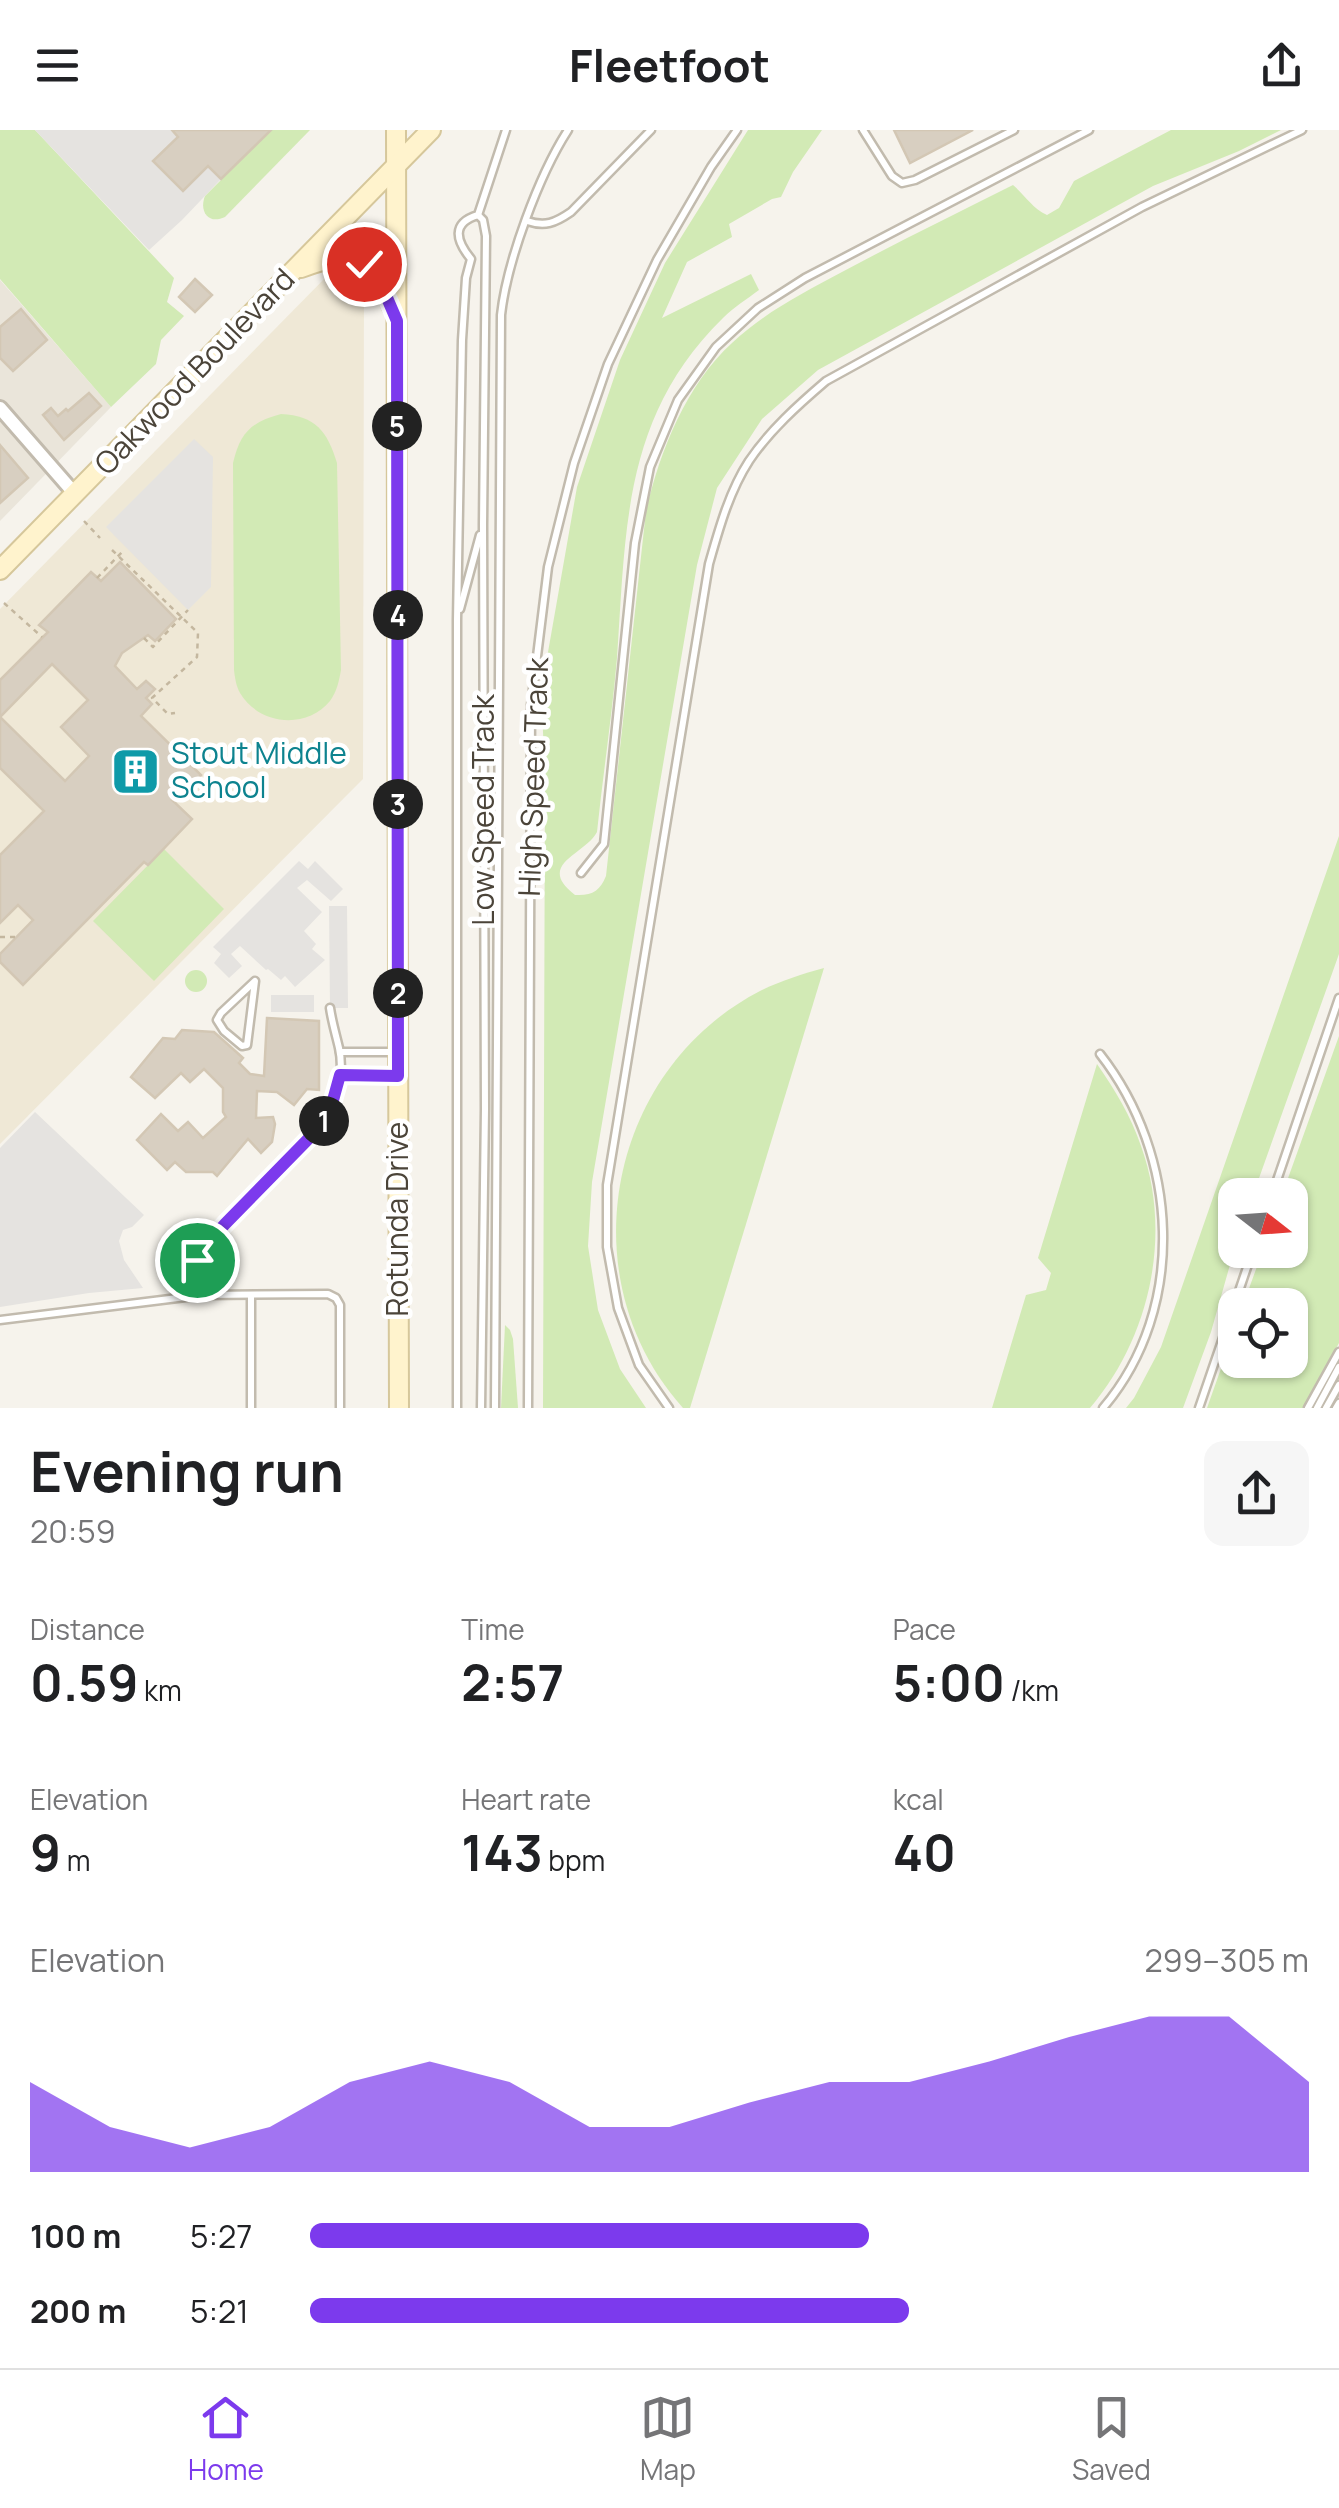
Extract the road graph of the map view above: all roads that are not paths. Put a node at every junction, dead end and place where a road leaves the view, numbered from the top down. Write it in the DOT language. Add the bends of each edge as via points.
graph roads {
  1 [pos="396,130"];
  2 [pos="431,130"];
  3 [pos="506,130"];
  4 [pos="568,130"];
  5 [pos="651,130"];
  6 [pos="737,130"];
  7 [pos="863,130"];
  8 [pos="1014,130"];
  9 [pos="1088,130"];
  10 [pos="1302,130"];
  11 [pos="396,164"];
  12 [pos="478,215"];
  13 [pos="527,221"];
  14 [pos="295,270"];
  15 [pos="397,321"];
  16 [pos="0,408"];
  17 [pos="76,494"];
  18 [pos="483,525"];
  19 [pos="0,570"];
  20 [pos="457,620"];
  21 [pos="581,873"];
  22 [pos="256,981"];
  23 [pos="1339,998"];
  24 [pos="330,1008"];
  25 [pos="340,1052"];
  26 [pos="398,1052"];
  27 [pos="1100,1054"];
  28 [pos="340,1075"];
  29 [pos="398,1076"];
  30 [pos="1278,1178"];
  31 [pos="197,1260"];
  32 [pos="1247,1268"];
  33 [pos="251,1295"];
  34 [pos="0,1320"];
  35 [pos="1339,1352"];
  36 [pos="1339,1367"];
  37 [pos="1339,1385"];
  38 [pos="251,1408"];
  39 [pos="340,1408"];
  40 [pos="398,1408"];
  41 [pos="457,1408"];
  42 [pos="481,1408"];
  43 [pos="495,1408"];
  44 [pos="528,1408"];
  45 [pos="669,1408"];
  46 [pos="1103,1408"];
  47 [pos="1198,1408"];
  48 [pos="1308,1408"];
  49 [pos="1317,1408"];
  50 [pos="1326,1408"];
  1 -- 11 [label="main road, Rotunda Drive"];
  2 -- 11 [label="main road, Oakwood Boulevard"];
  3 -- 12 [label="lane"];
  4 -- 13 [label="lane"];
  5 -- 13 [label="lane" via="571,212 541,226"];
  6 -- 44 [label="lane, High Speed Track" via="656,260 608,364 548,567 531,705"];
  7 -- 8 [label="lane" via="902,182"];
  9 -- 21 [label="lane" via="758,308 716,347 678,400 650,468 636,542 604,844"];
  10 -- 45 [label="lane" via="1142,207 826,380 748,462 709,564 608,1185 607,1247 618,1308 639,1365"];
  11 -- 14 [label="main road, Oakwood Boulevard"];
  11 -- 15 [label="main road, Rotunda Drive"];
  12 -- 18 [label="lane, Low Speed Track" via="486,236"];
  12 -- 20 [label="lane" via="461,223 459,233 471,259 462,340"];
  13 -- 43 [label="lane" via="501,315"];
  14 -- 15 [label="main road" via="327,258 364,264 375,270"];
  14 -- 17 [label="main road, Oakwood Boulevard"];
  15 -- 26 [label="main road, Rotunda Drive"];
  16 -- 17 [label="street"];
  17 -- 19 [label="main road, Oakwood Boulevard"];
  18 -- 20 [label="lane"];
  18 -- 42 [label="lane, Low Speed Track"];
  20 -- 41 [label="lane"];
  22 -- 22 [label="lane" via="217,1020 242,1046 247,1045"];
  23 -- 30 [label="lane"];
  24 -- 25 [label="lane"];
  25 -- 26 [label="lane"];
  25 -- 28 [label="lane"];
  26 -- 29 [label="main road, Rotunda Drive"];
  27 -- 46 [label="lane" via="1145,1130 1163,1224 1158,1292 1143,1343"];
  28 -- 29 [label="lane"];
  28 -- 31 [label="lane" via="321,1126"];
  29 -- 40 [label="main road, Rotunda Drive"];
  32 -- 47 [label="lane"];
  33 -- 34 [label="lane"];
  33 -- 38 [label="lane"];
  33 -- 39 [label="lane" via="336,1298"];
  35 -- 48 [label="lane"];
  36 -- 49 [label="lane"];
  37 -- 50 [label="lane"];
}
